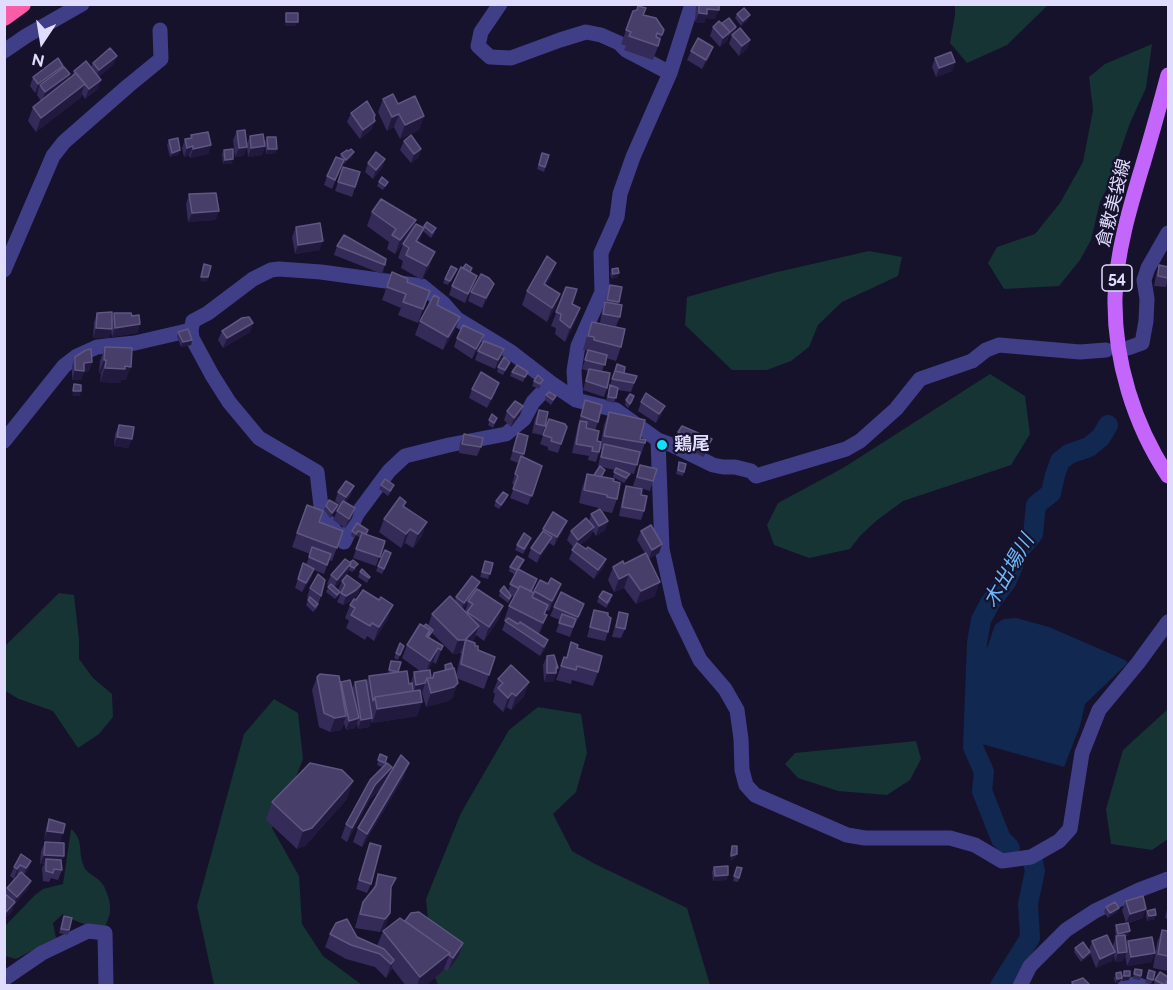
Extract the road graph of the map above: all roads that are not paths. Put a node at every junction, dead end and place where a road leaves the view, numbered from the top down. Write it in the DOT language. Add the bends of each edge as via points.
graph roads {
  1 [pos="22,4"];
  2 [pos="82,4"];
  3 [pos="500,4"];
  4 [pos="692,4"];
  5 [pos="4,17"];
  6 [pos="160,30"];
  7 [pos="4,51"];
  8 [pos="670,73"];
  9 [pos="1168,75"];
  10 [pos="1168,233"];
  11 [pos="4,270"];
  12 [pos="190,330"];
  13 [pos="1128,348"];
  14 [pos="1106,350"];
  15 [pos="551,383"];
  16 [pos="576,400"];
  17 [pos="658,440"];
  18 [pos="4,441"];
  19 [pos="1168,476"];
  20 [pos="1168,622"];
  21 [pos="1166,885"];
  22 [pos="4,979"];
  23 [pos="106,986"];
  24 [pos="1020,986"];
  25 [pos="1125,986"];
  26 [pos="1142,986"];
  1 -- 5 [label="highway"];
  2 -- 7 [label="street"];
  3 -- 8 [label="street" via="481,32 478,46 490,57 511,58 586,32 601,35"];
  4 -- 8 [label="street"];
  6 -- 11 [label="street" via="161,59 64,142 53,156"];
  8 -- 16 [label="street" via="633,157 620,194 617,217 601,253 602,292 578,346 574,371"];
  9 -- 19 [label="main road, 倉敷美袋線 / 54" via="1129,213 1115,297 1121,359 1130,393 1149,443"];
  10 -- 13 [label="street" via="1144,280 1147,299 1142,343"];
  12 -- 15 [label="street" via="193,321 271,270 321,272 422,286 457,319 511,352"];
  12 -- 15 [label="street" via="212,375 260,438 317,472 322,514 344,542 357,514 405,456 506,434 524,419"];
  12 -- 18 [label="street" via="97,347 77,356 64,366"];
  14 -- 17 [label="street" via="1080,352 999,345 972,361 920,379 896,409 846,449 756,476 751,471 713,465"];
  15 -- 16 [label="street"];
  16 -- 17 [label="street" via="616,410"];
  17 -- 20 [label="street" via="662,549 675,608 700,660 737,710 746,785 755,795 847,835 950,838 975,845 1002,861 1031,857 1059,841 1070,829 1082,753 1100,710"];
  21 -- 24 [label="street" via="1139,890 1095,910 1066,930 1030,966"];
  22 -- 23 [label="street" via="42,953 88,931 105,933"];
  25 -- 26 [label="street"];
}
